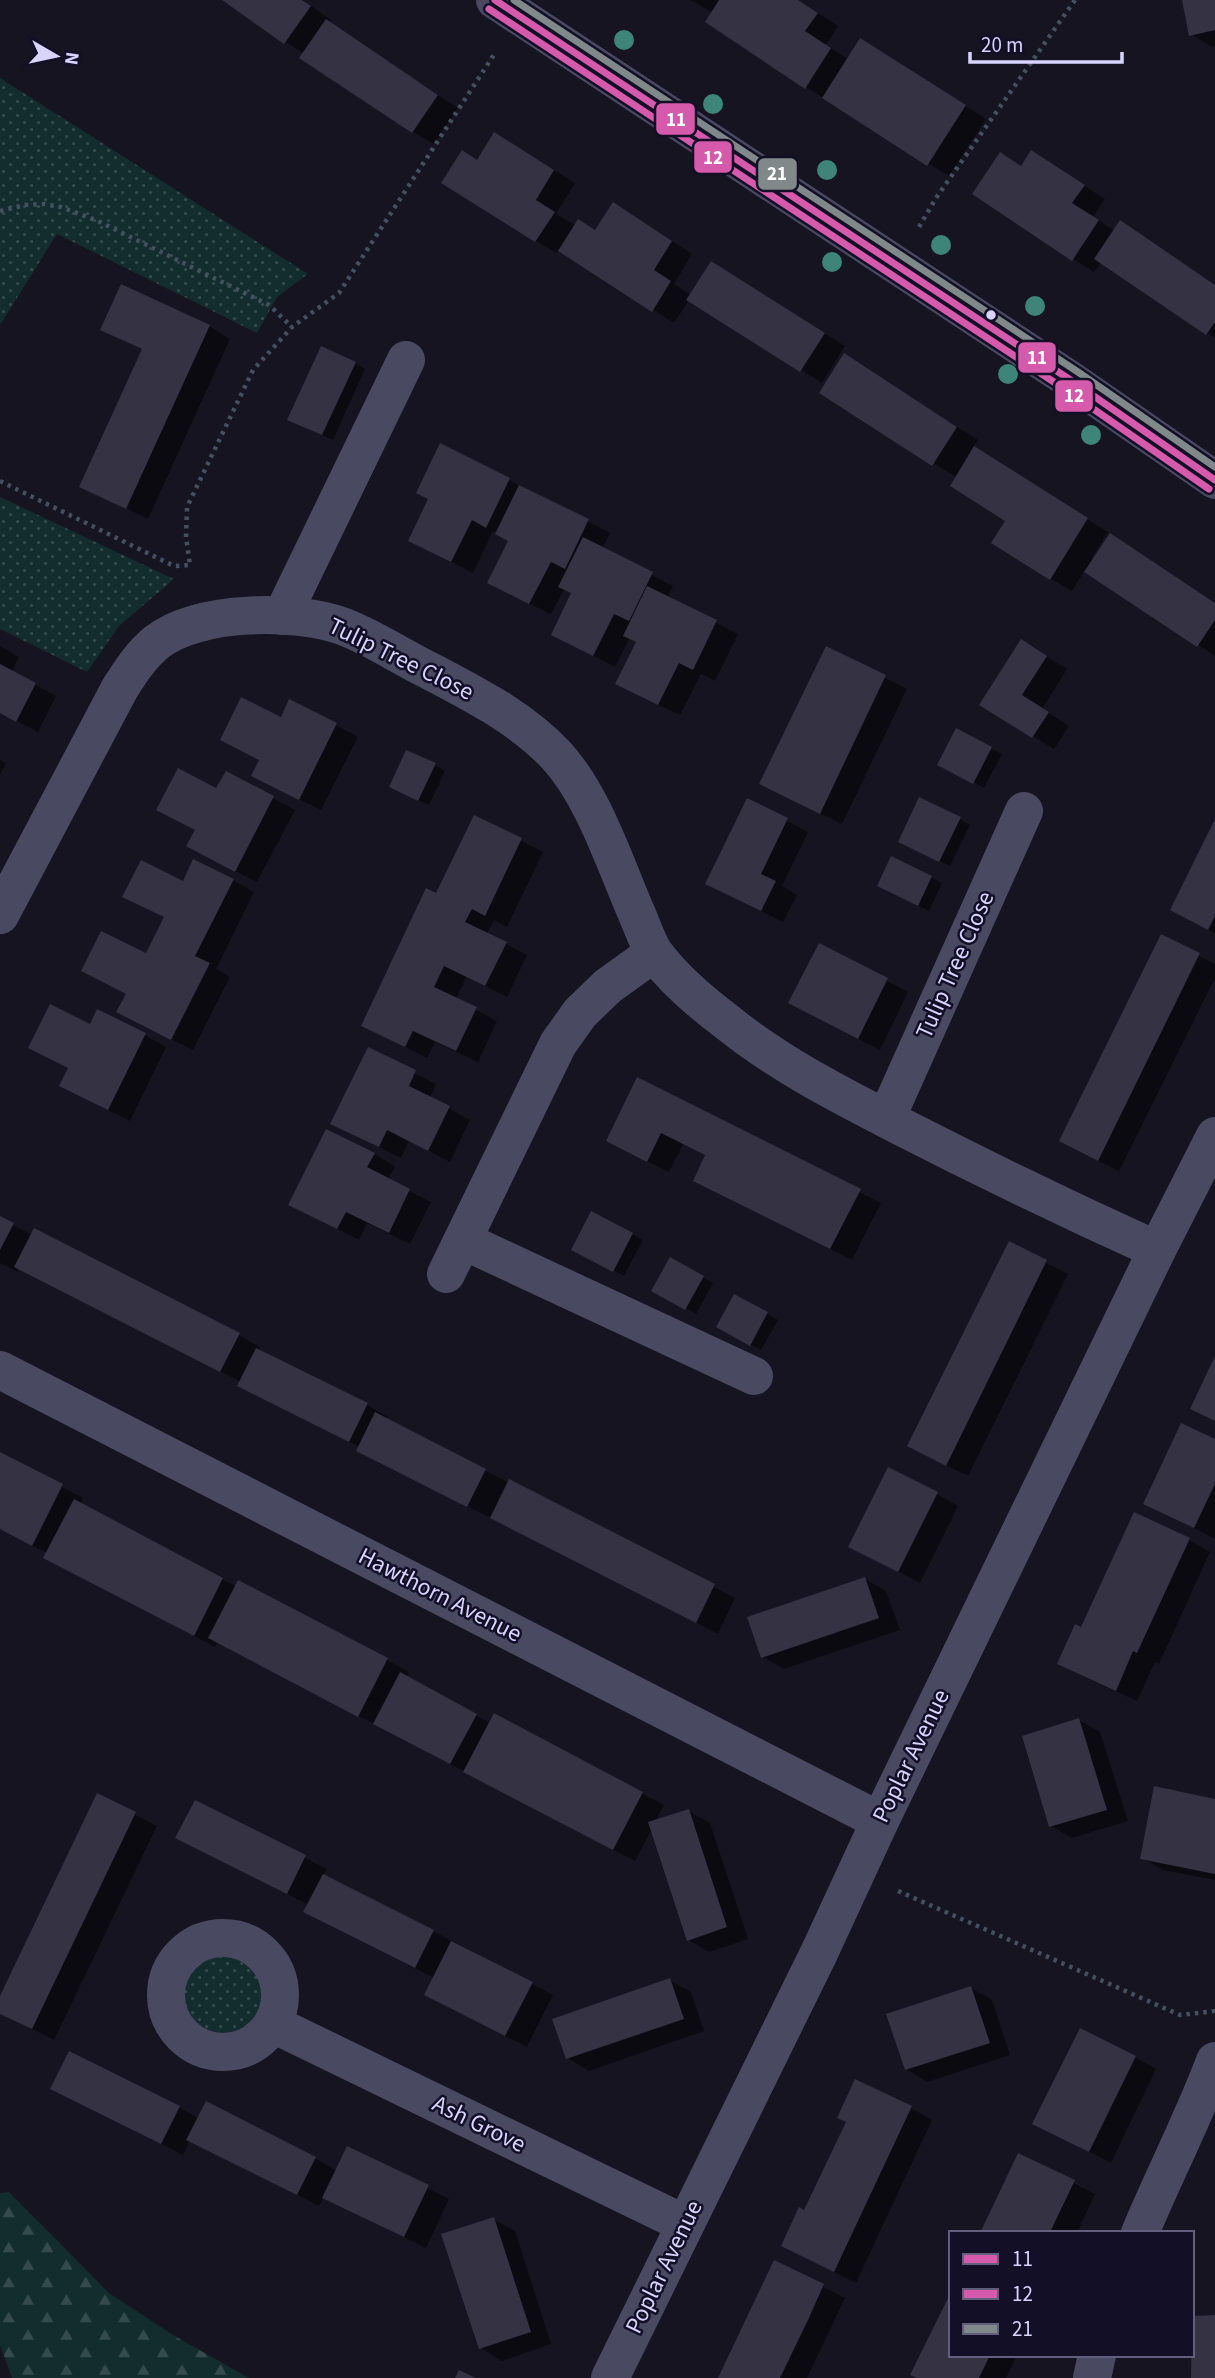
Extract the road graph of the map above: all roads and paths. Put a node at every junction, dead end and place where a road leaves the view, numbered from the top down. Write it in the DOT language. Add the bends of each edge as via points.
graph roads {
  1 [pos="1075,0"];
  2 [pos="507,8"];
  3 [pos="0,211"];
  4 [pos="898,266"];
  5 [pos="292,327"];
  6 [pos="406,360"];
  7 [pos="1215,480"];
  8 [pos="0,481"];
  9 [pos="282,616"];
  10 [pos="1024,811"];
  11 [pos="0,915"];
  12 [pos="654,953"];
  13 [pos="886,1119"];
  14 [pos="1215,1136"];
  15 [pos="464,1241"];
  16 [pos="1157,1250"];
  17 [pos="446,1274"];
  18 [pos="0,1370"];
  19 [pos="754,1376"];
  20 [pos="880,1821"];
  21 [pos="855,1873"];
  22 [pos="1215,2011"];
  23 [pos="273,2024"];
  24 [pos="1215,2061"];
  25 [pos="685,2224"];
  26 [pos="1141,2231"];
  27 [pos="1097,2357"];
  28 [pos="610,2378"];
  29 [pos="1092,2378"];
  1 -- 4 [label="path" via="936,198"];
  2 -- 4 [label="street"];
  2 -- 5 [label="path" via="339,293"];
  3 -- 5 [label="path" via="45,204 98,221 269,305"];
  4 -- 7 [label="street"];
  5 -- 8 [label="path" via="253,370 187,507 190,565 174,566"];
  6 -- 9 [label="street"];
  9 -- 11 [label="street, Tulip Tree Close" via="216,619 189,626 159,640 138,661"];
  9 -- 12 [label="street, Tulip Tree Close" via="314,618 345,627 496,706 528,729 582,788"];
  10 -- 13 [label="street, Tulip Tree Close"];
  12 -- 13 [label="street, Tulip Tree Close" via="685,986 768,1052"];
  12 -- 15 [label="street" via="608,986 580,1013 558,1044"];
  13 -- 16 [label="street, Tulip Tree Close"];
  14 -- 16 [label="street, Poplar Avenue"];
  15 -- 17 [label="street"];
  15 -- 19 [label="street"];
  16 -- 20 [label="street, Poplar Avenue"];
  18 -- 20 [label="street, Hawthorn Avenue"];
  20 -- 21 [label="street, Poplar Avenue"];
  21 -- 22 [label="path" via="1180,2015"];
  21 -- 25 [label="street, Poplar Avenue"];
  23 -- 25 [label="street, Ash Grove"];
  24 -- 26 [label="street"];
  25 -- 28 [label="street, Poplar Avenue"];
  27 -- 29 [label="street"];
}
